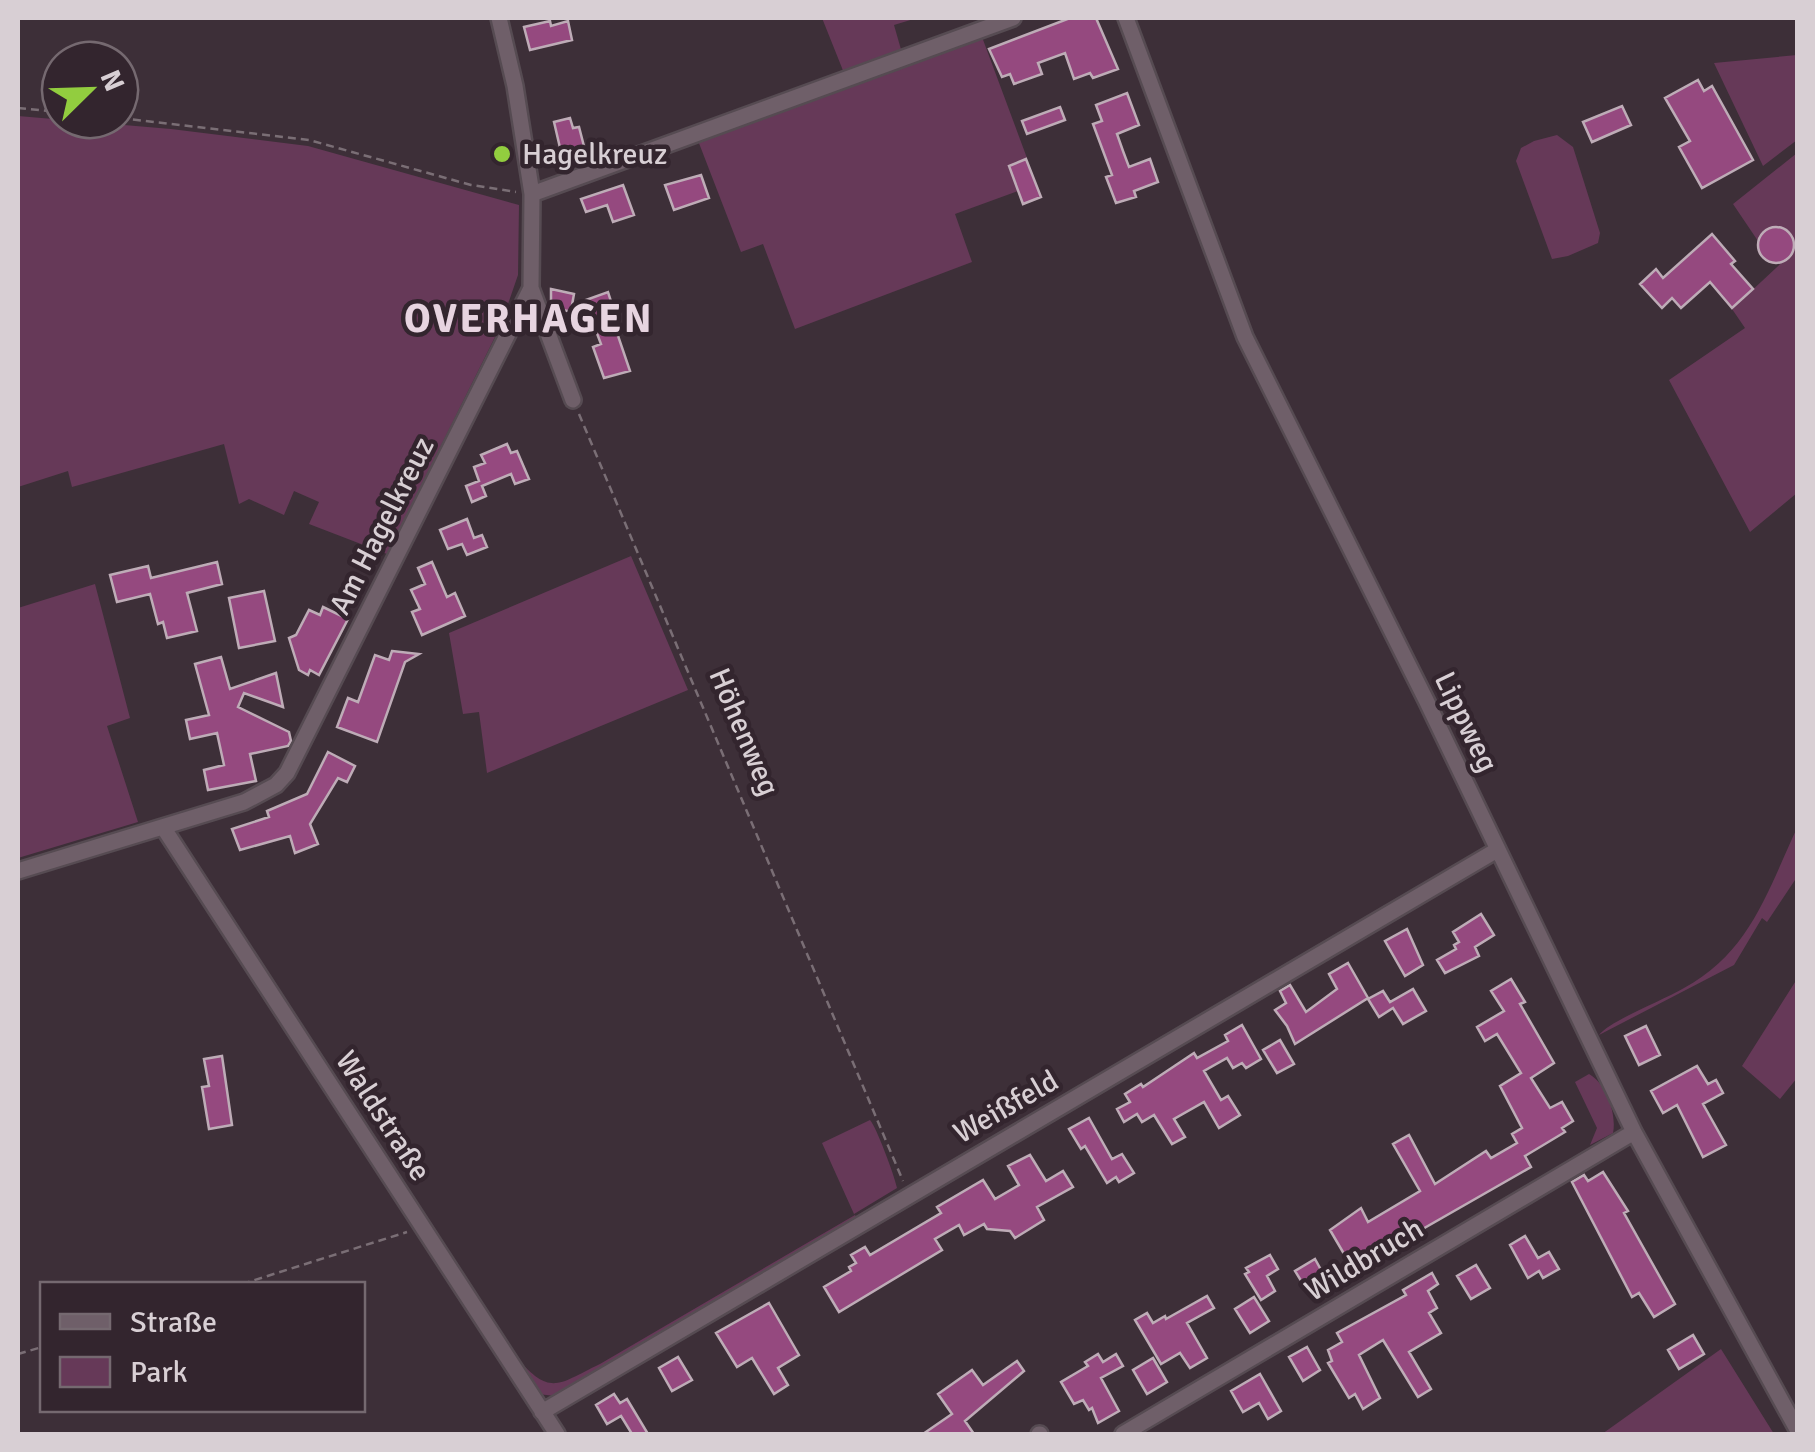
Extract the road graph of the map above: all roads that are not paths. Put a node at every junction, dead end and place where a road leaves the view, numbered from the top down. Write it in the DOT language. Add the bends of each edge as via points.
graph roads {
  1 [pos="499,18"];
  2 [pos="1013,18"];
  3 [pos="1126,18"];
  4 [pos="532,194"];
  5 [pos="531,288"];
  6 [pos="573,400"];
  7 [pos="163,827"];
  8 [pos="1497,850"];
  9 [pos="18,871"];
  10 [pos="1634,1132"];
  11 [pos="542,1412"];
  12 [pos="1798,1431"];
  13 [pos="556,1434"];
  14 [pos="1122,1434"];
  1 -- 4 [label="street, Am Hagelkreuz"];
  2 -- 4 [label="street"];
  3 -- 8 [label="street, Lippweg" via="1245,338"];
  4 -- 5 [label="street, Am Hagelkreuz"];
  5 -- 6 [label="street"];
  5 -- 7 [label="street, Am Hagelkreuz" via="288,773 262,795"];
  7 -- 9 [label="street, Am Hagelkreuz"];
  7 -- 11 [label="street, Waldstraße"];
  8 -- 10 [label="street, Lippweg"];
  8 -- 11 [label="street, Weißfeld"];
  10 -- 12 [label="street, Lippweg"];
  10 -- 14 [label="street, Wildbruch"];
  11 -- 13 [label="street, Waldstraße"];
}
